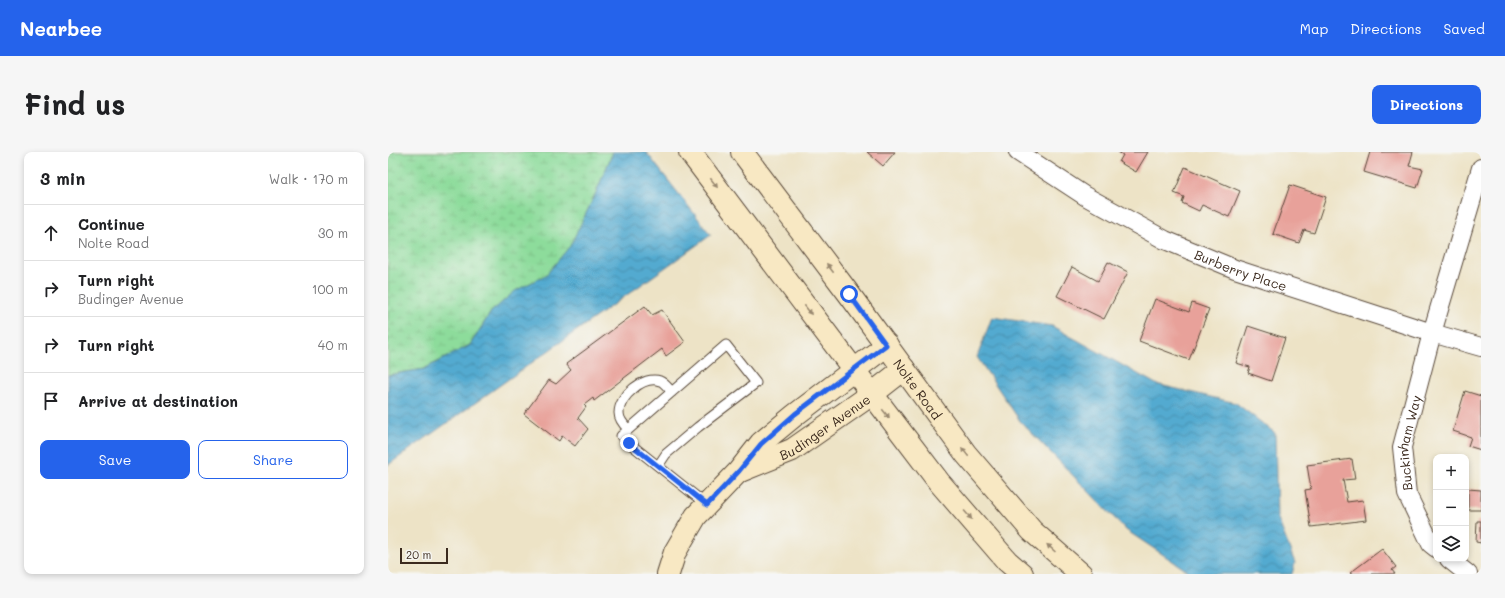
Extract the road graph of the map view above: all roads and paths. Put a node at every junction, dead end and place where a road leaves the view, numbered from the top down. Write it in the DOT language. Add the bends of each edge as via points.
graph roads {
  1 [pos="690,152"];
  2 [pos="742,152"];
  3 [pos="1018,152"];
  4 [pos="1481,168"];
  5 [pos="1432,333"];
  6 [pos="886,345"];
  7 [pos="1481,347"];
  8 [pos="904,369"];
  9 [pos="853,370"];
  10 [pos="672,392"];
  11 [pos="872,394"];
  12 [pos="628,429"];
  13 [pos="658,466"];
  14 [pos="739,471"];
  15 [pos="707,505"];
  16 [pos="1433,546"];
  17 [pos="1453,562"];
  18 [pos="668,574"];
  19 [pos="1022,574"];
  20 [pos="1081,574"];
  21 [pos="1468,574"];
  1 -- 9 [label="street, one-way"];
  6 -- 2 [label="street, Nolte Road, one-way"];
  3 -- 5 [label="street, Burberry Place" via="1086,196 1166,240 1235,269"];
  4 -- 5 [label="street, Buckinham Way"];
  5 -- 7 [label="street, Burberry Place"];
  5 -- 16 [label="street, Buckinham Way" via="1402,447 1407,494"];
  6 -- 8 [label="street, Nolte Road"];
  6 -- 9 [label="street, Budinger Avenue"];
  8 -- 11 [label="street, Budinger Avenue"];
  20 -- 8 [label="street, Nolte Road, one-way" via="1032,531 1017,514 966,454"];
  9 -- 11 [label="street"];
  9 -- 14 [label="street, Budinger Avenue" via="795,414 761,444"];
  10 -- 12 [label="lane"];
  10 -- 12 [label="lane" via="661,381 654,380 644,382 630,392 622,402 619,412"];
  10 -- 13 [label="lane" via="726,345 756,383 666,454"];
  11 -- 14 [label="street, Budinger Avenue" via="792,450"];
  11 -- 19 [label="street, one-way" via="939,482 1007,561"];
  12 -- 13 [label="lane" via="621,436"];
  13 -- 15 [label="lane"];
  14 -- 15 [label="street, Budinger Avenue"];
  15 -- 18 [label="street, Budinger Avenue" via="696,516 675,552"];
  17 -- 21 [label="street"];
}
